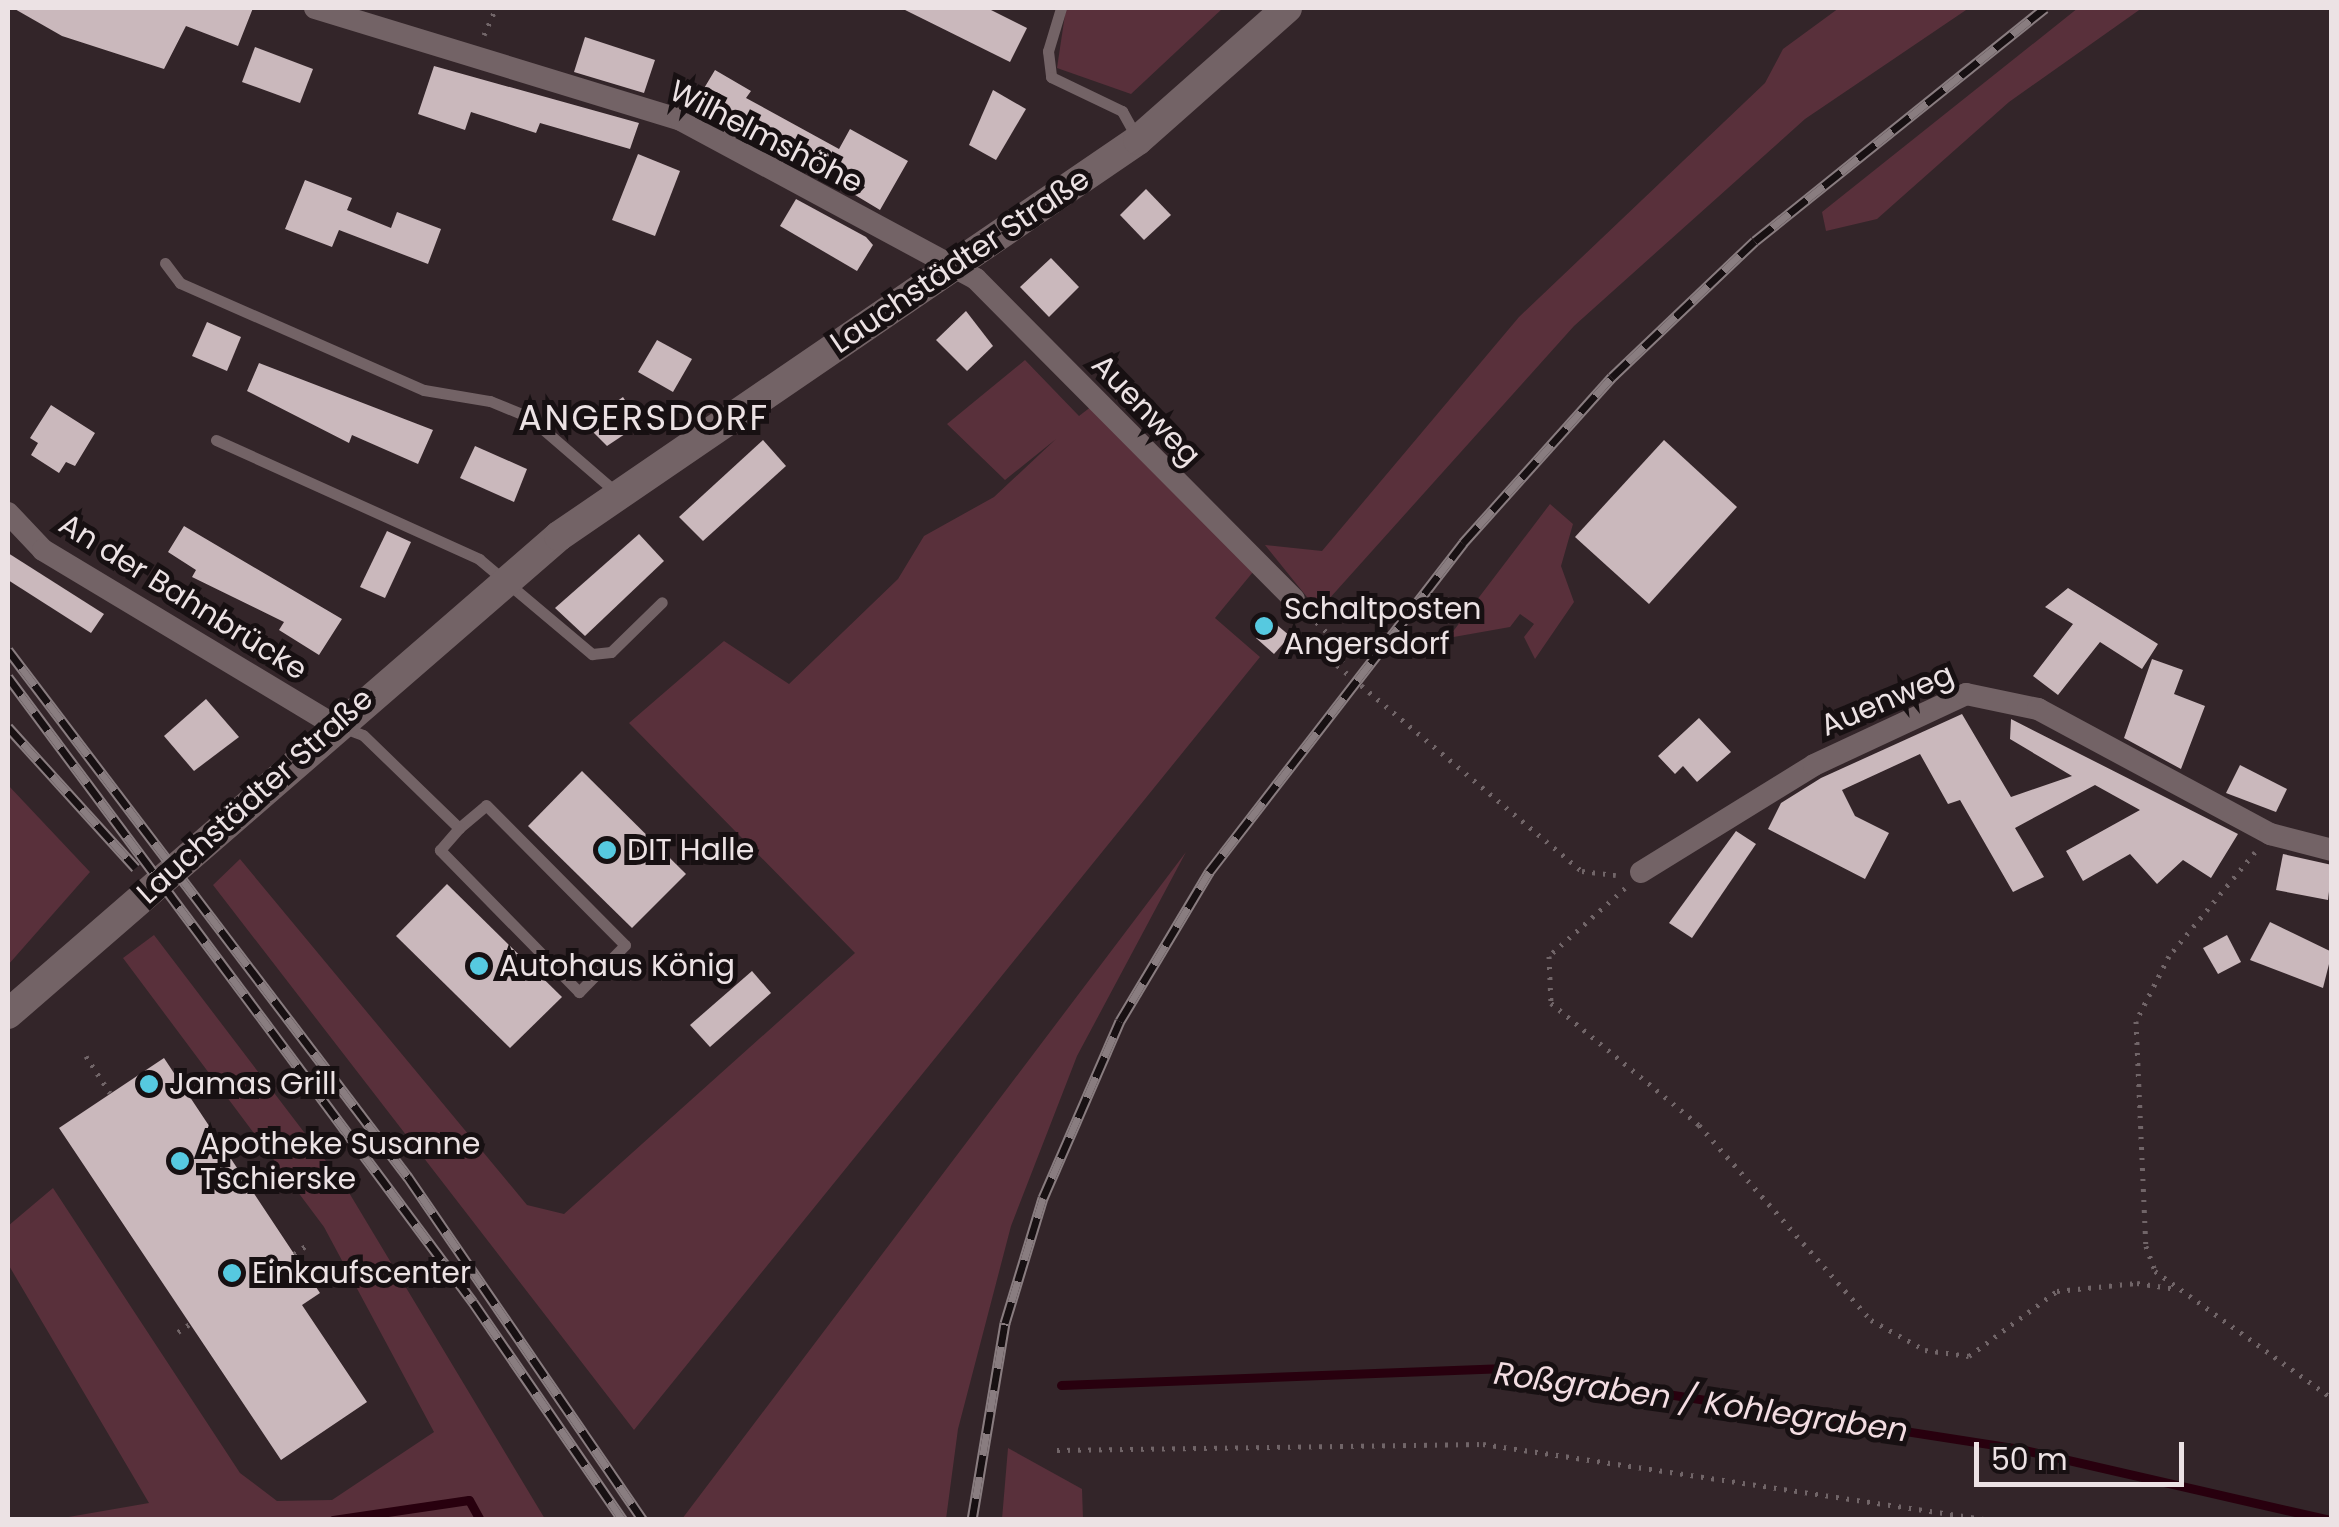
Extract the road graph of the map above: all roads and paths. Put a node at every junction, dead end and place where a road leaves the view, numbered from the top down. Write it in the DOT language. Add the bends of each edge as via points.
graph roads {
  1 [pos="315,8"];
  2 [pos="1060,8"];
  3 [pos="1286,8"];
  4 [pos="1138,140"];
  5 [pos="165,263"];
  6 [pos="953,268"];
  7 [pos="216,440"];
  8 [pos="617,493"];
  9 [pos="8,513"];
  10 [pos="504,580"];
  11 [pos="1294,599"];
  12 [pos="662,602"];
  13 [pos="1376,696"];
  14 [pos="333,724"];
  15 [pos="459,828"];
  16 [pos="2270,834"];
  17 [pos="2332,850"];
  18 [pos="1642,872"];
  19 [pos="8,1014"];
  20 [pos="86,1056"];
  21 [pos="110,1093"];
  22 [pos="306,1246"];
  23 [pos="294,1254"];
  24 [pos="2178,1289"];
  25 [pos="190,1324"];
  26 [pos="178,1332"];
  27 [pos="2332,1398"];
  28 [pos="1056,1450"];
  29 [pos="1990,1520"];
  1 -- 6 [label="street, Wilhelmshöhe" via="680,120"];
  2 -- 4 [label="lane" via="1048,52 1051,77 1122,111"];
  3 -- 4 [label="main road, Lauchstädter Straße"];
  4 -- 6 [label="main road, Lauchstädter Straße"];
  5 -- 8 [label="lane" via="180,283 371,368 529,418"];
  6 -- 8 [label="main road, Lauchstädter Straße"];
  6 -- 11 [label="street, Auenweg" via="976,279"];
  7 -- 10 [label="lane" via="480,558"];
  8 -- 10 [label="main road, Lauchstädter Straße"];
  9 -- 14 [label="street, An der Bahnbrücke" via="43,550"];
  10 -- 12 [label="lane" via="592,654 611,652"];
  10 -- 14 [label="main road, Lauchstädter Straße"];
  13 -- 18 [label="path" via="1582,871"];
  14 -- 15 [label="lane" via="363,735"];
  14 -- 19 [label="main road, Lauchstädter Straße"];
  15 -- 15 [label="lane" via="486,805 625,945 579,992 440,850"];
  16 -- 17 [label="street, Auenweg"];
  16 -- 18 [label="street, Auenweg" via="2038,709 1966,694 1814,764"];
  16 -- 24 [label="path" via="2170,956 2136,1021 2146,1246 2155,1271"];
  18 -- 24 [label="path" via="1550,956 1551,1003 1698,1126 1872,1320 1925,1350 1969,1356 2057,1291 2137,1283"];
  20 -- 21 [label="path"];
  22 -- 23 [label="path"];
  24 -- 27 [label="path"];
  25 -- 26 [label="path"];
  28 -- 29 [label="path" via="1483,1444"];
}
